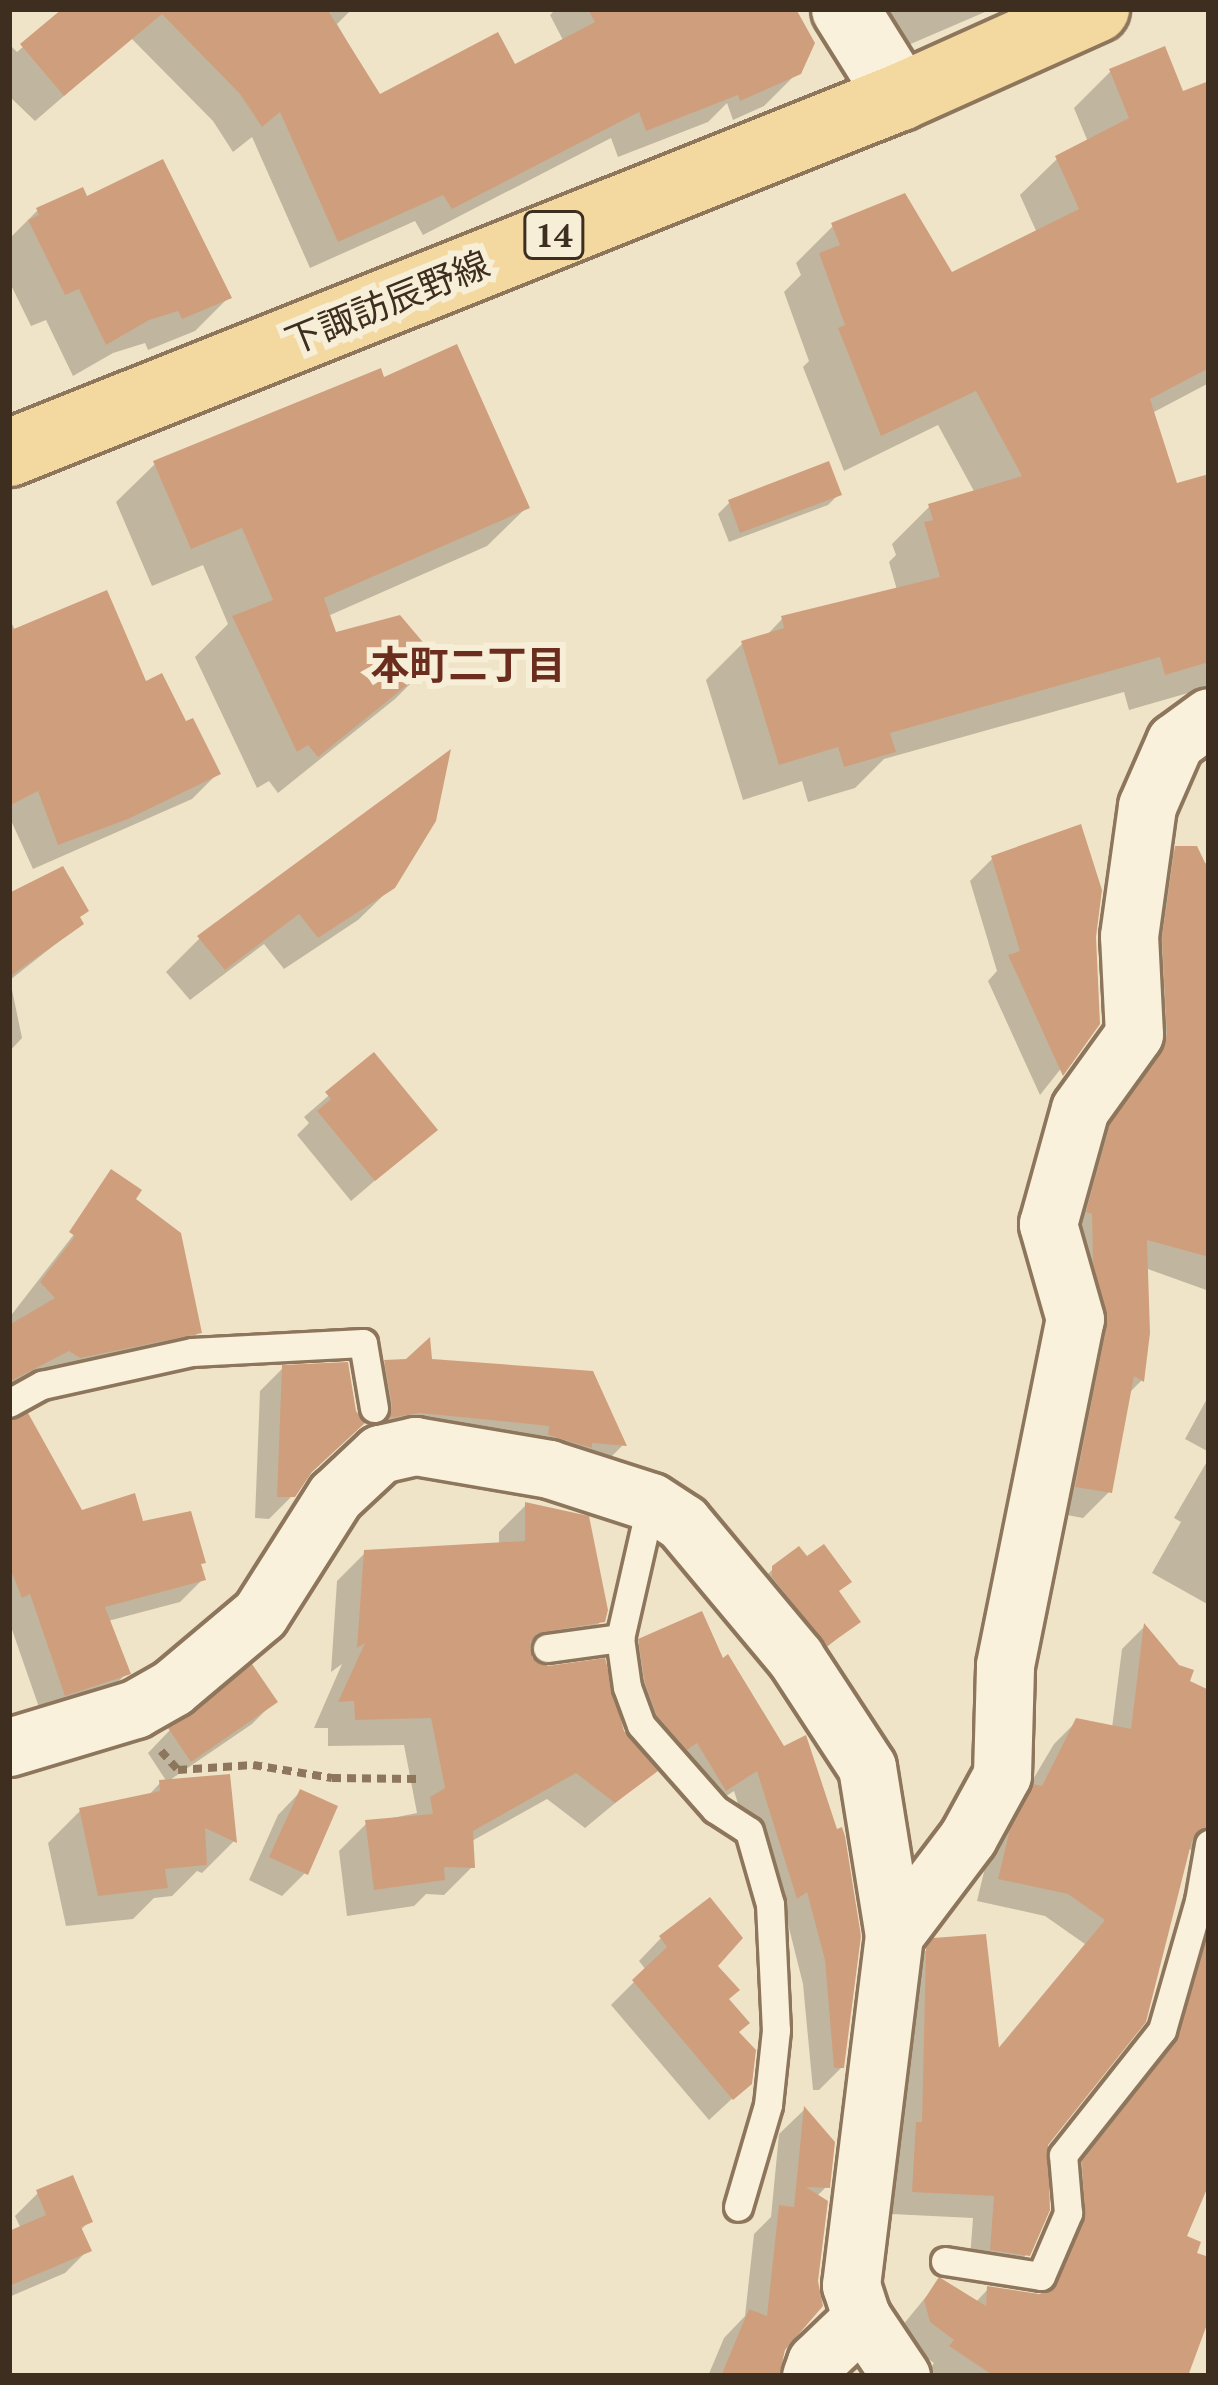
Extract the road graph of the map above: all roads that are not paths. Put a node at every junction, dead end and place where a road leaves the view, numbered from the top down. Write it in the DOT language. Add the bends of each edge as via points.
graph roads {
  1 [pos="845,9"];
  2 [pos="1096,9"];
  3 [pos="900,98"];
  4 [pos="9,453"];
  5 [pos="1209,717"];
  6 [pos="9,1403"];
  7 [pos="377,1431"];
  8 [pos="651,1502"];
  9 [pos="620,1638"];
  10 [pos="548,1648"];
  11 [pos="9,1747"];
  12 [pos="1209,1844"];
  13 [pos="894,1935"];
  14 [pos="738,2206"];
  15 [pos="945,2261"];
  16 [pos="862,2318"];
  17 [pos="811,2376"];
  18 [pos="901,2376"];
  1 -- 3 [label="street"];
  2 -- 3 [label="main road, 下諏訪辰野線 / 14"];
  3 -- 4 [label="main road, 下諏訪辰野線 / 14"];
  5 -- 13 [label="street" via="1175,742 1147,806 1129,936 1134,1034 1080,1109 1048,1224 1075,1319 1005,1665 1002,1775 968,1838"];
  6 -- 7 [label="lane" via="42,1385 192,1352 363,1343"];
  7 -- 8 [label="street" via="416,1446 549,1469"];
  7 -- 11 [label="street" via="260,1614 136,1709"];
  8 -- 9 [label="lane"];
  8 -- 13 [label="street" via="683,1523 795,1657 867,1767"];
  9 -- 10 [label="lane"];
  9 -- 14 [label="lane" via="641,1725 715,1810 748,1831 770,1904 776,2030 768,2105"];
  12 -- 15 [label="lane" via="1162,2030 1063,2155 1068,2213 1041,2276"];
  13 -- 16 [label="street" via="851,2284"];
  16 -- 17 [label="street"];
  16 -- 18 [label="street"];
}
